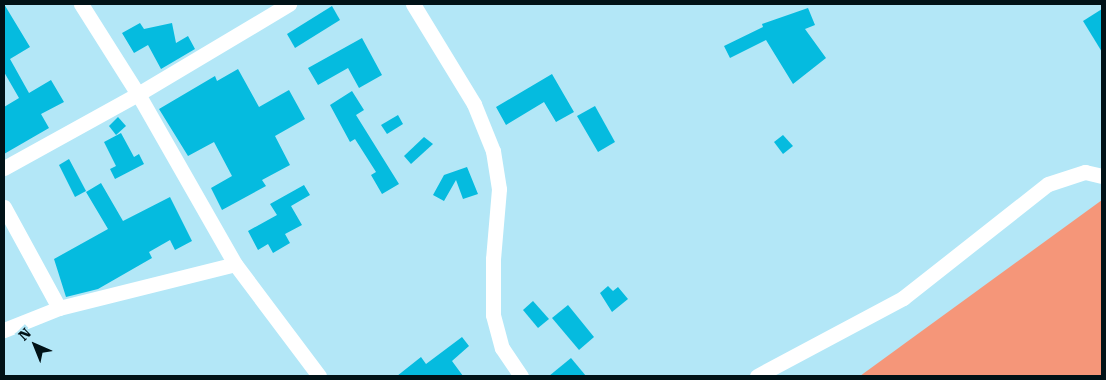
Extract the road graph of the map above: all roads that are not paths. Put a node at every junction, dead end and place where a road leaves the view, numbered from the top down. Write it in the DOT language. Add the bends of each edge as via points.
graph roads {
  1 [pos="81,4"];
  2 [pos="288,4"];
  3 [pos="413,4"];
  4 [pos="138,94"];
  5 [pos="4,168"];
  6 [pos="1102,176"];
  7 [pos="4,207"];
  8 [pos="235,264"];
  9 [pos="59,308"];
  10 [pos="4,330"];
  11 [pos="319,376"];
  12 [pos="520,376"];
  13 [pos="758,376"];
  1 -- 4 [label="street"];
  2 -- 4 [label="street"];
  3 -- 12 [label="street" via="470,97 493,151 499,189 492,259 493,315 502,348"];
  4 -- 5 [label="street"];
  4 -- 8 [label="street"];
  6 -- 13 [label="street" via="1085,172 1048,184 904,298"];
  7 -- 9 [label="street"];
  8 -- 9 [label="street"];
  8 -- 11 [label="street"];
  9 -- 10 [label="street"];
}
